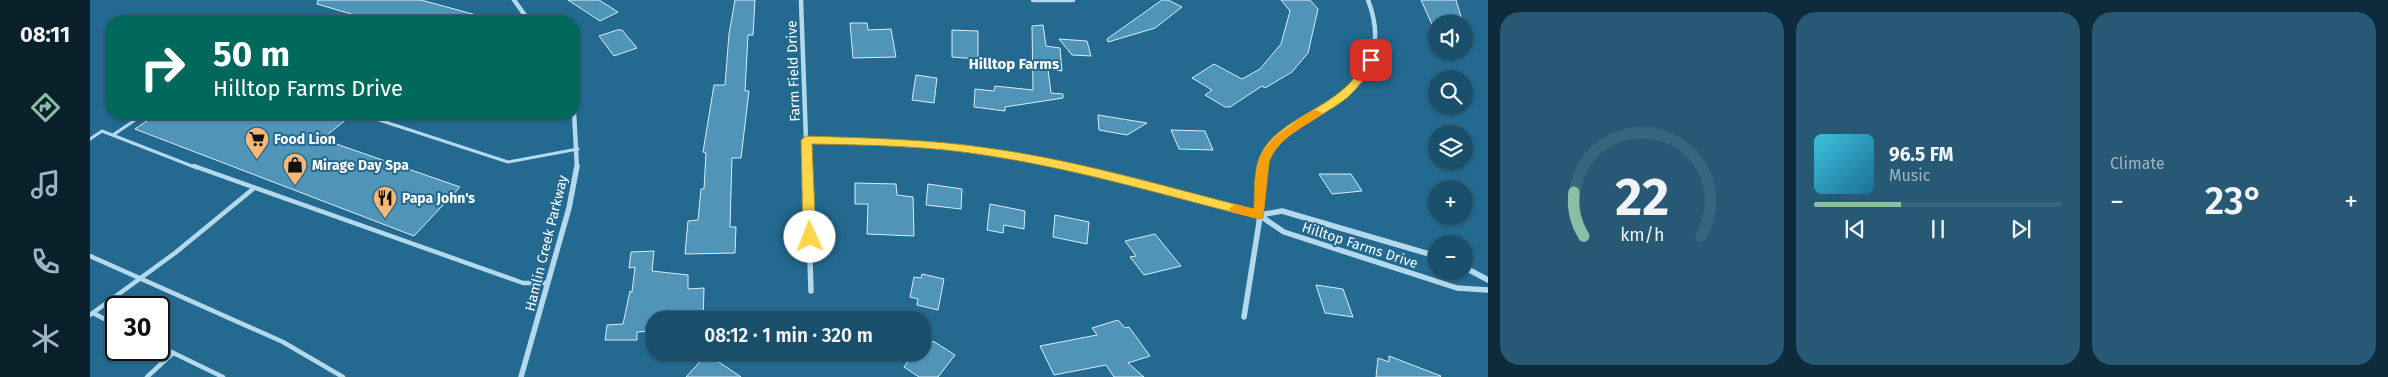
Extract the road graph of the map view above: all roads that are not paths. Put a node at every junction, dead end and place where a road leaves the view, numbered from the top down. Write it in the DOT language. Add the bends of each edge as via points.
graph roads {
  1 [pos="514,0"];
  2 [pos="801,0"];
  3 [pos="1033,0"];
  4 [pos="1073,0"];
  5 [pos="1368,0"];
  6 [pos="525,15"];
  7 [pos="135,120"];
  8 [pos="379,120"];
  9 [pos="575,120"];
  10 [pos="113,135"];
  11 [pos="90,139"];
  12 [pos="806,140"];
  13 [pos="578,149"];
  14 [pos="253,188"];
  15 [pos="1259,215"];
  16 [pos="1428,254"];
  17 [pos="90,256"];
  18 [pos="1473,272"];
  19 [pos="141,278"];
  20 [pos="1488,280"];
  21 [pos="548,283"];
  22 [pos="1488,290"];
  23 [pos="811,291"];
  24 [pos="91,314"];
  25 [pos="1244,317"];
  26 [pos="105,320"];
  27 [pos="170,352"];
  28 [pos="173,353"];
  29 [pos="147,377"];
  30 [pos="223,377"];
  31 [pos="341,377"];
  32 [pos="521,377"];
  1 -- 6 [label="street"];
  2 -- 12 [label="street, Farm Field Drive"];
  3 -- 4 [label="street"];
  5 -- 15 [label="street" via="1376,22 1376,42 1371,60 1359,80 1344,95 1277,139 1267,152 1263,162"];
  7 -- 10 [label="lane"];
  8 -- 13 [label="lane" via="508,162"];
  9 -- 13 [label="street, Hamlin Creek Parkway"];
  10 -- 11 [label="lane" via="102,131"];
  10 -- 14 [label="lane"];
  12 -- 15 [label="street, Hilltop Farms Drive" via="894,142 988,152 1060,164"];
  12 -- 23 [label="street, Farm Field Drive"];
  13 -- 21 [label="street, Hamlin Creek Parkway" via="569,208"];
  14 -- 19 [label="lane"];
  14 -- 21 [label="lane" via="522,283"];
  15 -- 16 [label="street, Hilltop Farms Drive" via="1282,211"];
  15 -- 22 [label="street, Hilltop Farms Drive" via="1284,232 1457,288"];
  15 -- 25 [label="street"];
  17 -- 19 [label="lane"];
  18 -- 20 [label="street"];
  19 -- 24 [label="lane"];
  19 -- 31 [label="lane" via="283,342"];
  21 -- 32 [label="street, Hamlin Creek Parkway"];
  24 -- 26 [label="lane"];
  27 -- 28 [label="lane"];
  28 -- 29 [label="lane"];
  28 -- 30 [label="lane"];
}
